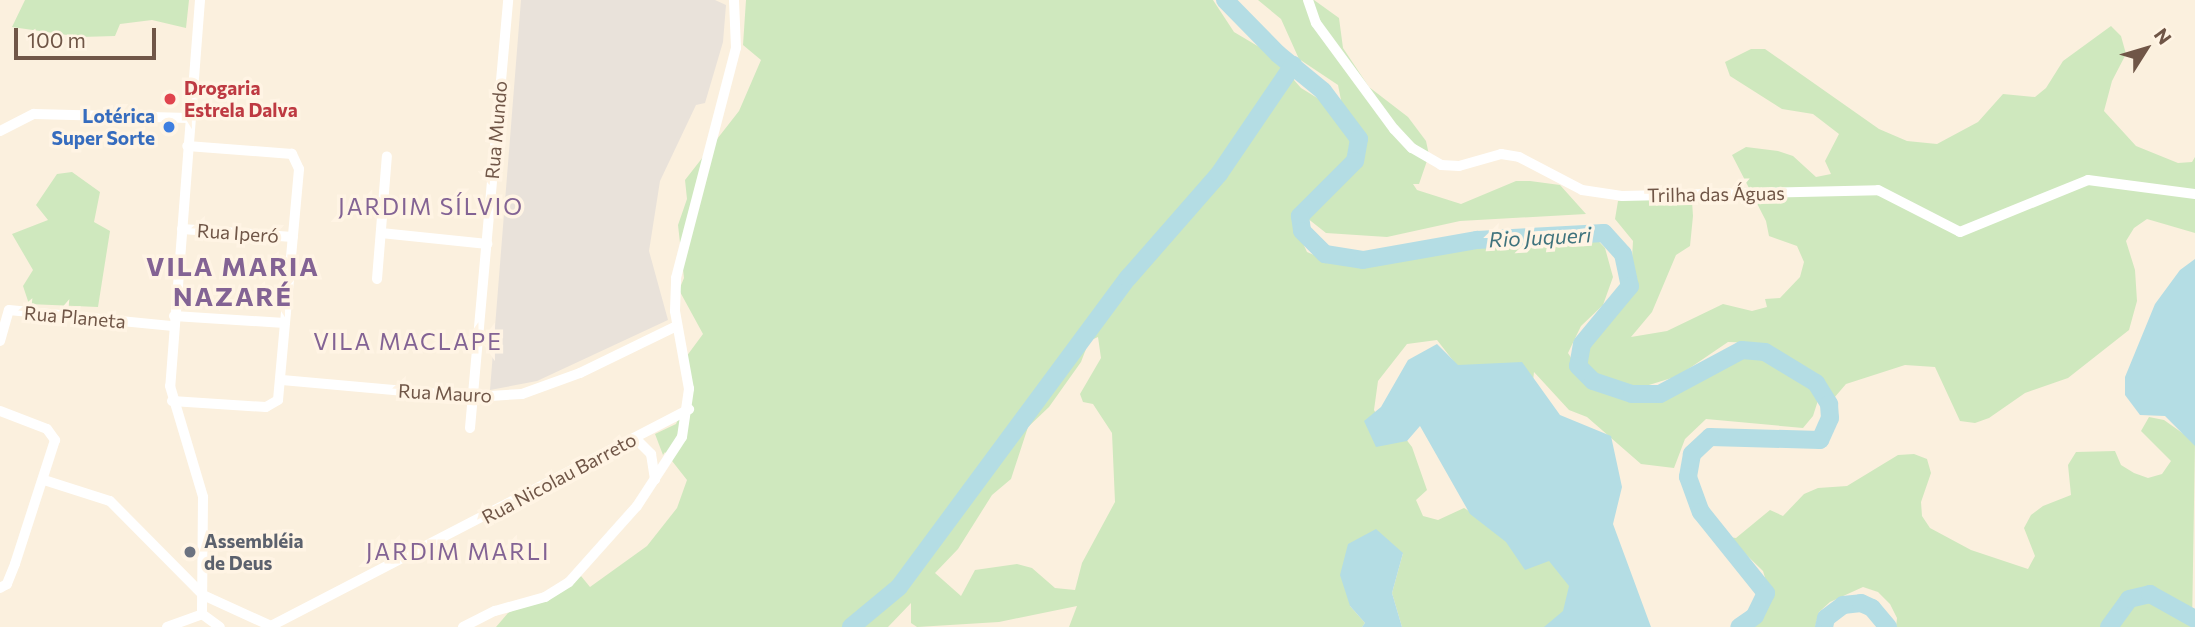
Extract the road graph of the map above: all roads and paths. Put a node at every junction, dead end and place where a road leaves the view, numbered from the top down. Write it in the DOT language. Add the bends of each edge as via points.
graph roads {
  1 [pos="200,0"];
  2 [pos="508,0"];
  3 [pos="734,0"];
  4 [pos="1308,0"];
  5 [pos="188,118"];
  6 [pos="0,131"];
  7 [pos="187,146"];
  8 [pos="387,156"];
  9 [pos="2195,194"];
  10 [pos="182,229"];
  11 [pos="381,233"];
  12 [pos="293,237"];
  13 [pos="486,244"];
  14 [pos="377,279"];
  15 [pos="0,299"];
  16 [pos="9,310"];
  17 [pos="174,321"];
  18 [pos="285,324"];
  19 [pos="677,326"];
  20 [pos="0,341"];
  21 [pos="282,380"];
  22 [pos="474,397"];
  23 [pos="172,401"];
  24 [pos="690,409"];
  25 [pos="0,411"];
  26 [pos="470,428"];
  27 [pos="635,438"];
  28 [pos="44,480"];
  29 [pos="655,480"];
  30 [pos="0,588"];
  31 [pos="203,595"];
  32 [pos="202,614"];
  33 [pos="167,627"];
  34 [pos="220,627"];
  35 [pos="463,627"];
  1 -- 5 [label="street"];
  2 -- 13 [label="street, Rua Mundo"];
  3 -- 19 [label="street" via="736,47 676,278"];
  4 -- 9 [label="street, Trilha das Águas" via="1316,23 1394,129 1412,148 1441,165 1459,166 1501,154 1519,157 1581,190 1622,196 1878,190 1960,232 2088,180"];
  5 -- 6 [label="street" via="34,114"];
  5 -- 7 [label="street"];
  7 -- 10 [label="street"];
  7 -- 12 [label="street" via="292,154 299,169"];
  8 -- 11 [label="street"];
  10 -- 12 [label="street, Rua Iperó"];
  10 -- 17 [label="street"];
  11 -- 13 [label="street"];
  11 -- 14 [label="street"];
  12 -- 18 [label="street"];
  13 -- 22 [label="street, Rua Mundo"];
  15 -- 16 [label="street"];
  16 -- 17 [label="street, Rua Planeta"];
  16 -- 20 [label="street, Rua Planeta"];
  17 -- 18 [label="street, Rua Planeta"];
  17 -- 23 [label="street"];
  18 -- 21 [label="street"];
  19 -- 22 [label="street, Rua Mauro" via="540,390"];
  19 -- 24 [label="street"];
  21 -- 22 [label="street, Rua Mauro"];
  21 -- 23 [label="street" via="275,403 258,407"];
  22 -- 26 [label="street, Rua Mundo"];
  23 -- 31 [label="street" via="203,497"];
  24 -- 27 [label="street, Rua Nicolau Barreto"];
  24 -- 29 [label="street" via="682,437"];
  25 -- 28 [label="street" via="54,436"];
  27 -- 29 [label="street" via="651,454"];
  27 -- 31 [label="street, Rua Nicolau Barreto" via="279,623 262,624"];
  28 -- 30 [label="street" via="15,564"];
  28 -- 31 [label="street, Rua Nicolau Barreto" via="118,507"];
  29 -- 35 [label="street" via="614,535 569,582 545,597"];
  31 -- 32 [label="street"];
  32 -- 33 [label="street"];
  32 -- 34 [label="street"];
}
